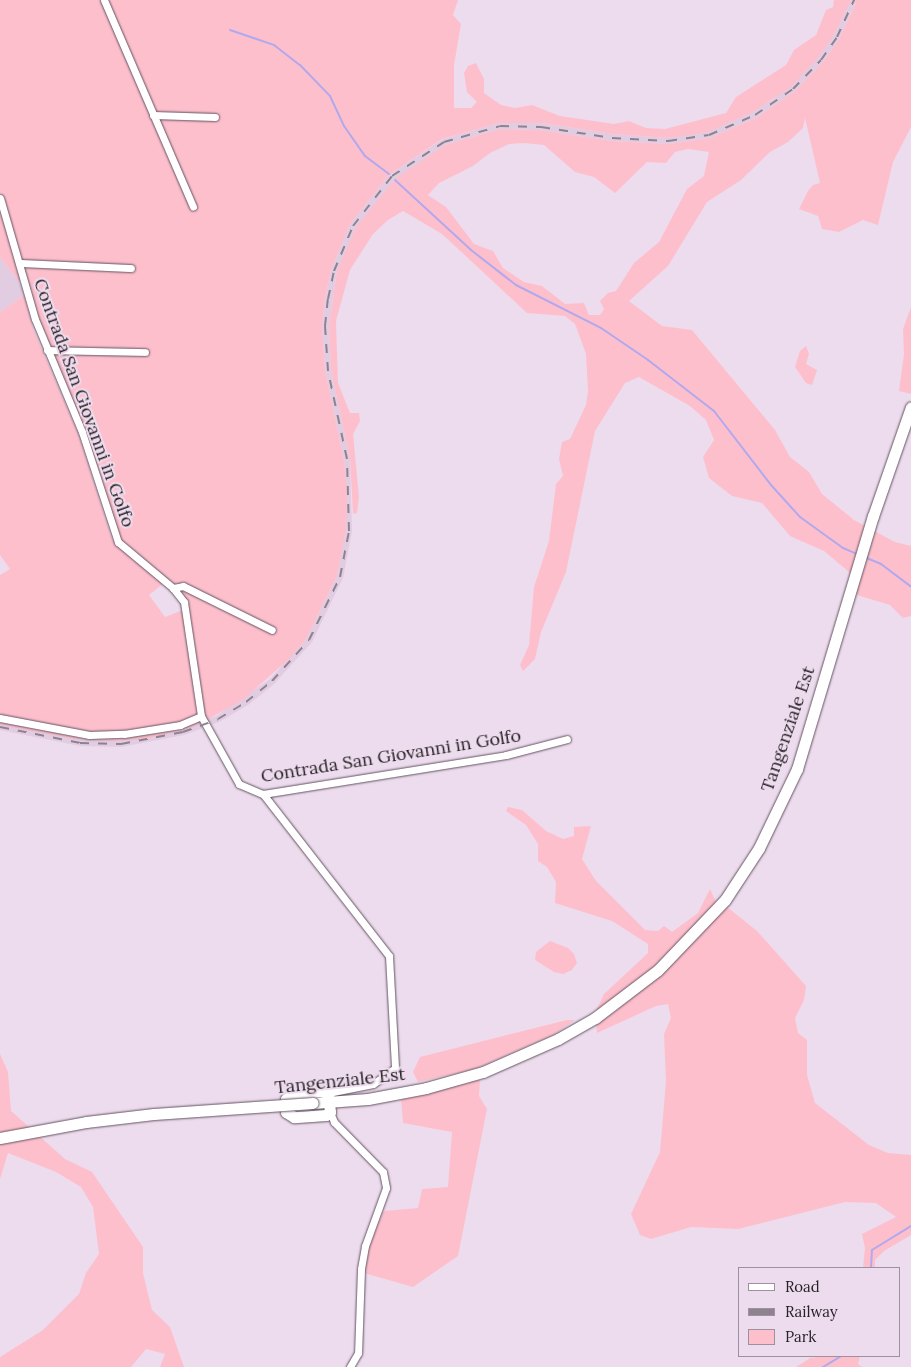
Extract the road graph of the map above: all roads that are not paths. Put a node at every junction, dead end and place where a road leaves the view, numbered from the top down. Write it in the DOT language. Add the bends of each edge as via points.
graph roads {
  1 [pos="104,0"];
  2 [pos="153,115"];
  3 [pos="215,117"];
  4 [pos="0,198"];
  5 [pos="193,207"];
  6 [pos="19,263"];
  7 [pos="131,268"];
  8 [pos="47,350"];
  9 [pos="145,352"];
  10 [pos="911,407"];
  11 [pos="173,588"];
  12 [pos="272,630"];
  13 [pos="201,716"];
  14 [pos="0,718"];
  15 [pos="567,739"];
  16 [pos="263,794"];
  17 [pos="330,1103"];
  18 [pos="0,1138"];
  19 [pos="350,1367"];
  1 -- 2 [label="street"];
  2 -- 3 [label="street"];
  2 -- 5 [label="street"];
  4 -- 6 [label="street, Contrada San Giovanni in Golfo"];
  6 -- 7 [label="street"];
  6 -- 8 [label="street, Contrada San Giovanni in Golfo"];
  8 -- 9 [label="street"];
  8 -- 11 [label="street, Contrada San Giovanni in Golfo" via="82,432 118,542"];
  10 -- 17 [label="main road, Tangenziale Est" via="873,516 797,769 759,848 725,900 658,970 615,1004 558,1039 483,1072 391,1095"];
  11 -- 12 [label="street" via="183,586"];
  11 -- 13 [label="street, Contrada San Giovanni in Golfo" via="184,602"];
  13 -- 14 [label="street" via="163,728 89,735"];
  13 -- 16 [label="street, Contrada San Giovanni in Golfo" via="239,784"];
  15 -- 16 [label="street, Contrada San Giovanni in Golfo" via="496,757"];
  16 -- 17 [label="street" via="389,956 395,1068 373,1084"];
  17 -- 18 [label="main road, Tangenziale Est, bridge" via="154,1114 86,1122"];
  17 -- 19 [label="street" via="334,1122 383,1172 386,1188 360,1269 358,1353"];
}
